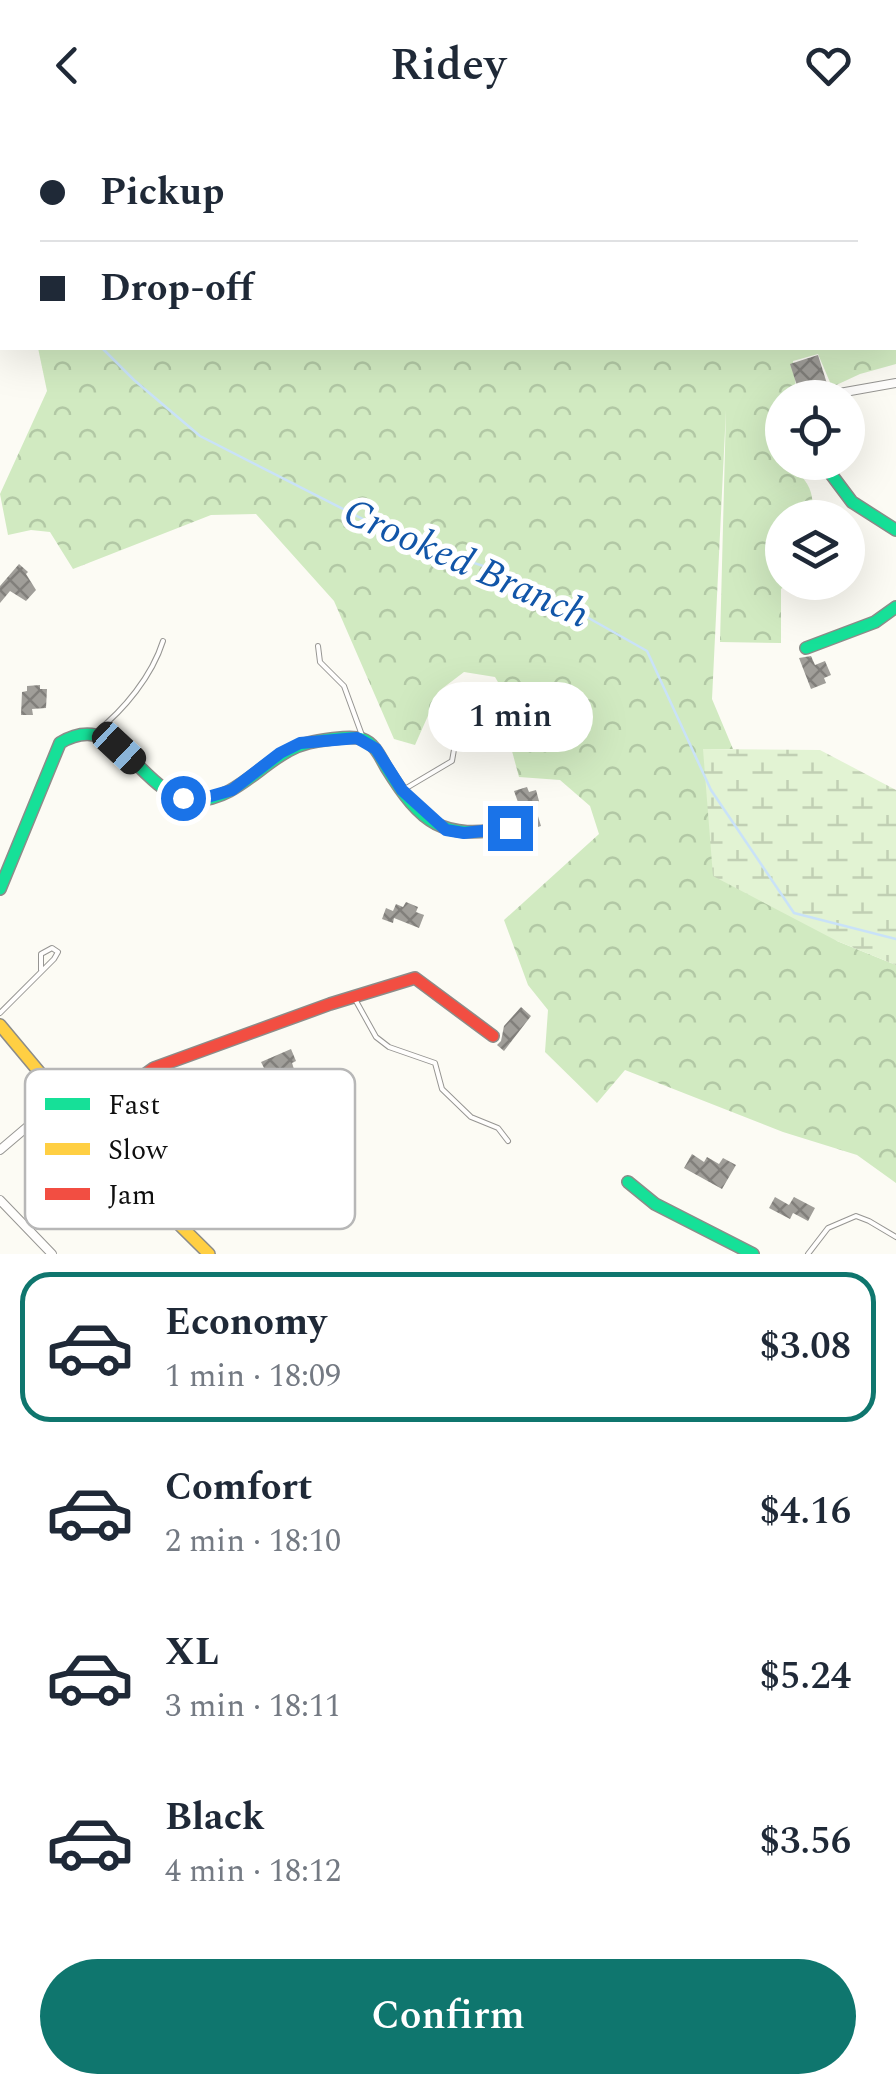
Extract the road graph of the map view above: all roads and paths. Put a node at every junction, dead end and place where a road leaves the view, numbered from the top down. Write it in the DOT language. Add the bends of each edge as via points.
graph roads {
  1 [pos="896,382"];
  2 [pos="865,388"];
  3 [pos="836,480"];
  4 [pos="896,530"];
  5 [pos="896,607"];
  6 [pos="163,641"];
  7 [pos="318,646"];
  8 [pos="806,648"];
  9 [pos="463,715"];
  10 [pos="96,732"];
  11 [pos="364,740"];
  12 [pos="402,790"];
  13 [pos="510,828"];
  14 [pos="0,889"];
  15 [pos="40,970"];
  16 [pos="354,997"];
  17 [pos="0,1013"];
  18 [pos="0,1025"];
  19 [pos="493,1036"];
  20 [pos="36,1069"];
  21 [pos="152,1069"];
  22 [pos="25,1128"];
  23 [pos="508,1141"];
  24 [pos="0,1150"];
  25 [pos="628,1182"];
  26 [pos="0,1200"];
  27 [pos="25,1226"];
  28 [pos="28,1229"];
  29 [pos="184,1229"];
  30 [pos="896,1237"];
  31 [pos="52,1254"];
  32 [pos="209,1254"];
  33 [pos="753,1254"];
  34 [pos="808,1254"];
  1 -- 2 [label="street"];
  3 -- 4 [label="street" via="852,502"];
  5 -- 8 [label="street"];
  6 -- 10 [label="lane" via="117,717"];
  7 -- 11 [label="lane" via="320,662 344,686"];
  9 -- 12 [label="lane" via="452,761"];
  10 -- 11 [label="street" via="162,788 194,800 232,790 300,743"];
  10 -- 14 [label="street" via="74,733 60,743"];
  11 -- 12 [label="street"];
  12 -- 13 [label="street" via="446,830"];
  15 -- 17 [label="lane"];
  16 -- 19 [label="street" via="420,980"];
  16 -- 21 [label="street"];
  16 -- 23 [label="lane" via="376,1037 435,1063 442,1090"];
  18 -- 20 [label="street"];
  22 -- 24 [label="street"];
  25 -- 33 [label="street" via="655,1204"];
  26 -- 27 [label="street"];
  28 -- 31 [label="street"];
  29 -- 32 [label="street"];
  30 -- 34 [label="lane" via="856,1216 828,1228"];
}
